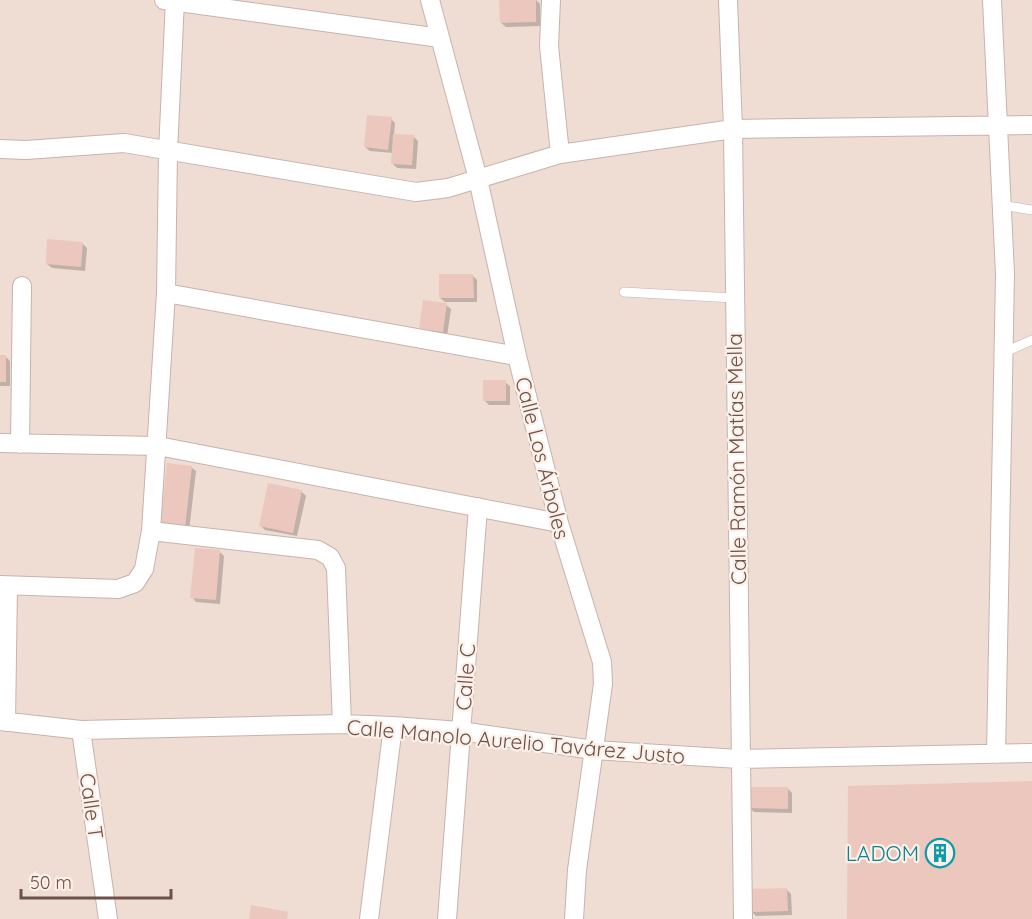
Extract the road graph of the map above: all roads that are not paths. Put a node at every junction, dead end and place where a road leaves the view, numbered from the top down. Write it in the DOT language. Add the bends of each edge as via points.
graph roads {
  1 [pos="430,0"];
  2 [pos="551,0"];
  3 [pos="728,0"];
  4 [pos="992,0"];
  5 [pos="171,1"];
  6 [pos="440,38"];
  7 [pos="997,125"];
  8 [pos="1032,125"];
  9 [pos="733,129"];
  10 [pos="0,149"];
  11 [pos="168,152"];
  12 [pos="560,154"];
  13 [pos="478,179"];
  14 [pos="1001,205"];
  15 [pos="1032,210"];
  16 [pos="22,286"];
  17 [pos="624,292"];
  18 [pos="166,293"];
  19 [pos="734,298"];
  20 [pos="1032,340"];
  21 [pos="1005,352"];
  22 [pos="517,356"];
  23 [pos="0,443"];
  24 [pos="20,444"];
  25 [pos="158,446"];
  26 [pos="478,507"];
  27 [pos="559,523"];
  28 [pos="151,531"];
  29 [pos="4,585"];
  30 [pos="3,722"];
  31 [pos="342,724"];
  32 [pos="393,726"];
  33 [pos="81,730"];
  34 [pos="460,731"];
  35 [pos="594,750"];
  36 [pos="1032,753"];
  37 [pos="996,754"];
  38 [pos="739,759"];
  39 [pos="108,919"];
  40 [pos="369,919"];
  41 [pos="447,919"];
  42 [pos="574,919"];
  43 [pos="743,919"];
  1 -- 6 [label="street, Calle Los Árboles"];
  2 -- 12 [label="street" via="549,46"];
  3 -- 9 [label="street, Calle Ramón Matías Mella"];
  4 -- 7 [label="street"];
  5 -- 6 [label="street"];
  5 -- 11 [label="street"];
  6 -- 13 [label="street, Calle Los Árboles"];
  7 -- 8 [label="street"];
  7 -- 9 [label="street"];
  7 -- 14 [label="street"];
  9 -- 12 [label="street"];
  9 -- 19 [label="street, Calle Ramón Matías Mella"];
  10 -- 11 [label="street" via="124,143"];
  11 -- 13 [label="street" via="416,192"];
  11 -- 18 [label="street"];
  12 -- 13 [label="street"];
  13 -- 22 [label="street, Calle Los Árboles"];
  14 -- 15 [label="lane"];
  14 -- 21 [label="street"];
  16 -- 24 [label="street"];
  17 -- 19 [label="lane"];
  18 -- 22 [label="street"];
  18 -- 25 [label="street"];
  19 -- 38 [label="street, Calle Ramón Matías Mella"];
  20 -- 21 [label="lane"];
  21 -- 37 [label="street"];
  22 -- 27 [label="street, Calle Los Árboles"];
  23 -- 24 [label="street"];
  24 -- 25 [label="street"];
  25 -- 26 [label="street"];
  25 -- 28 [label="street"];
  26 -- 27 [label="street"];
  26 -- 34 [label="street, Calle C"];
  27 -- 35 [label="street, Calle Los Árboles" via="602,662"];
  28 -- 29 [label="street" via="144,569 135,583 118,589"];
  28 -- 31 [label="street" via="318,550 330,557 336,568"];
  29 -- 30 [label="street"];
  30 -- 33 [label="street, Calle Manolo Aurelio Tavárez Justo"];
  31 -- 32 [label="street, Calle Manolo Aurelio Tavárez Justo"];
  31 -- 33 [label="street, Calle Manolo Aurelio Tavárez Justo"];
  32 -- 34 [label="street, Calle Manolo Aurelio Tavárez Justo"];
  32 -- 40 [label="street"];
  33 -- 39 [label="street, Calle T"];
  34 -- 35 [label="street, Calle Manolo Aurelio Tavárez Justo"];
  34 -- 41 [label="street, Calle C"];
  35 -- 38 [label="street, Calle Manolo Aurelio Tavárez Justo"];
  35 -- 42 [label="street, Calle Los Árboles"];
  36 -- 37 [label="street, Calle Manolo Aurelio Tavárez Justo"];
  37 -- 38 [label="street, Calle Manolo Aurelio Tavárez Justo"];
  38 -- 43 [label="street, Calle Ramón Matías Mella"];
}
